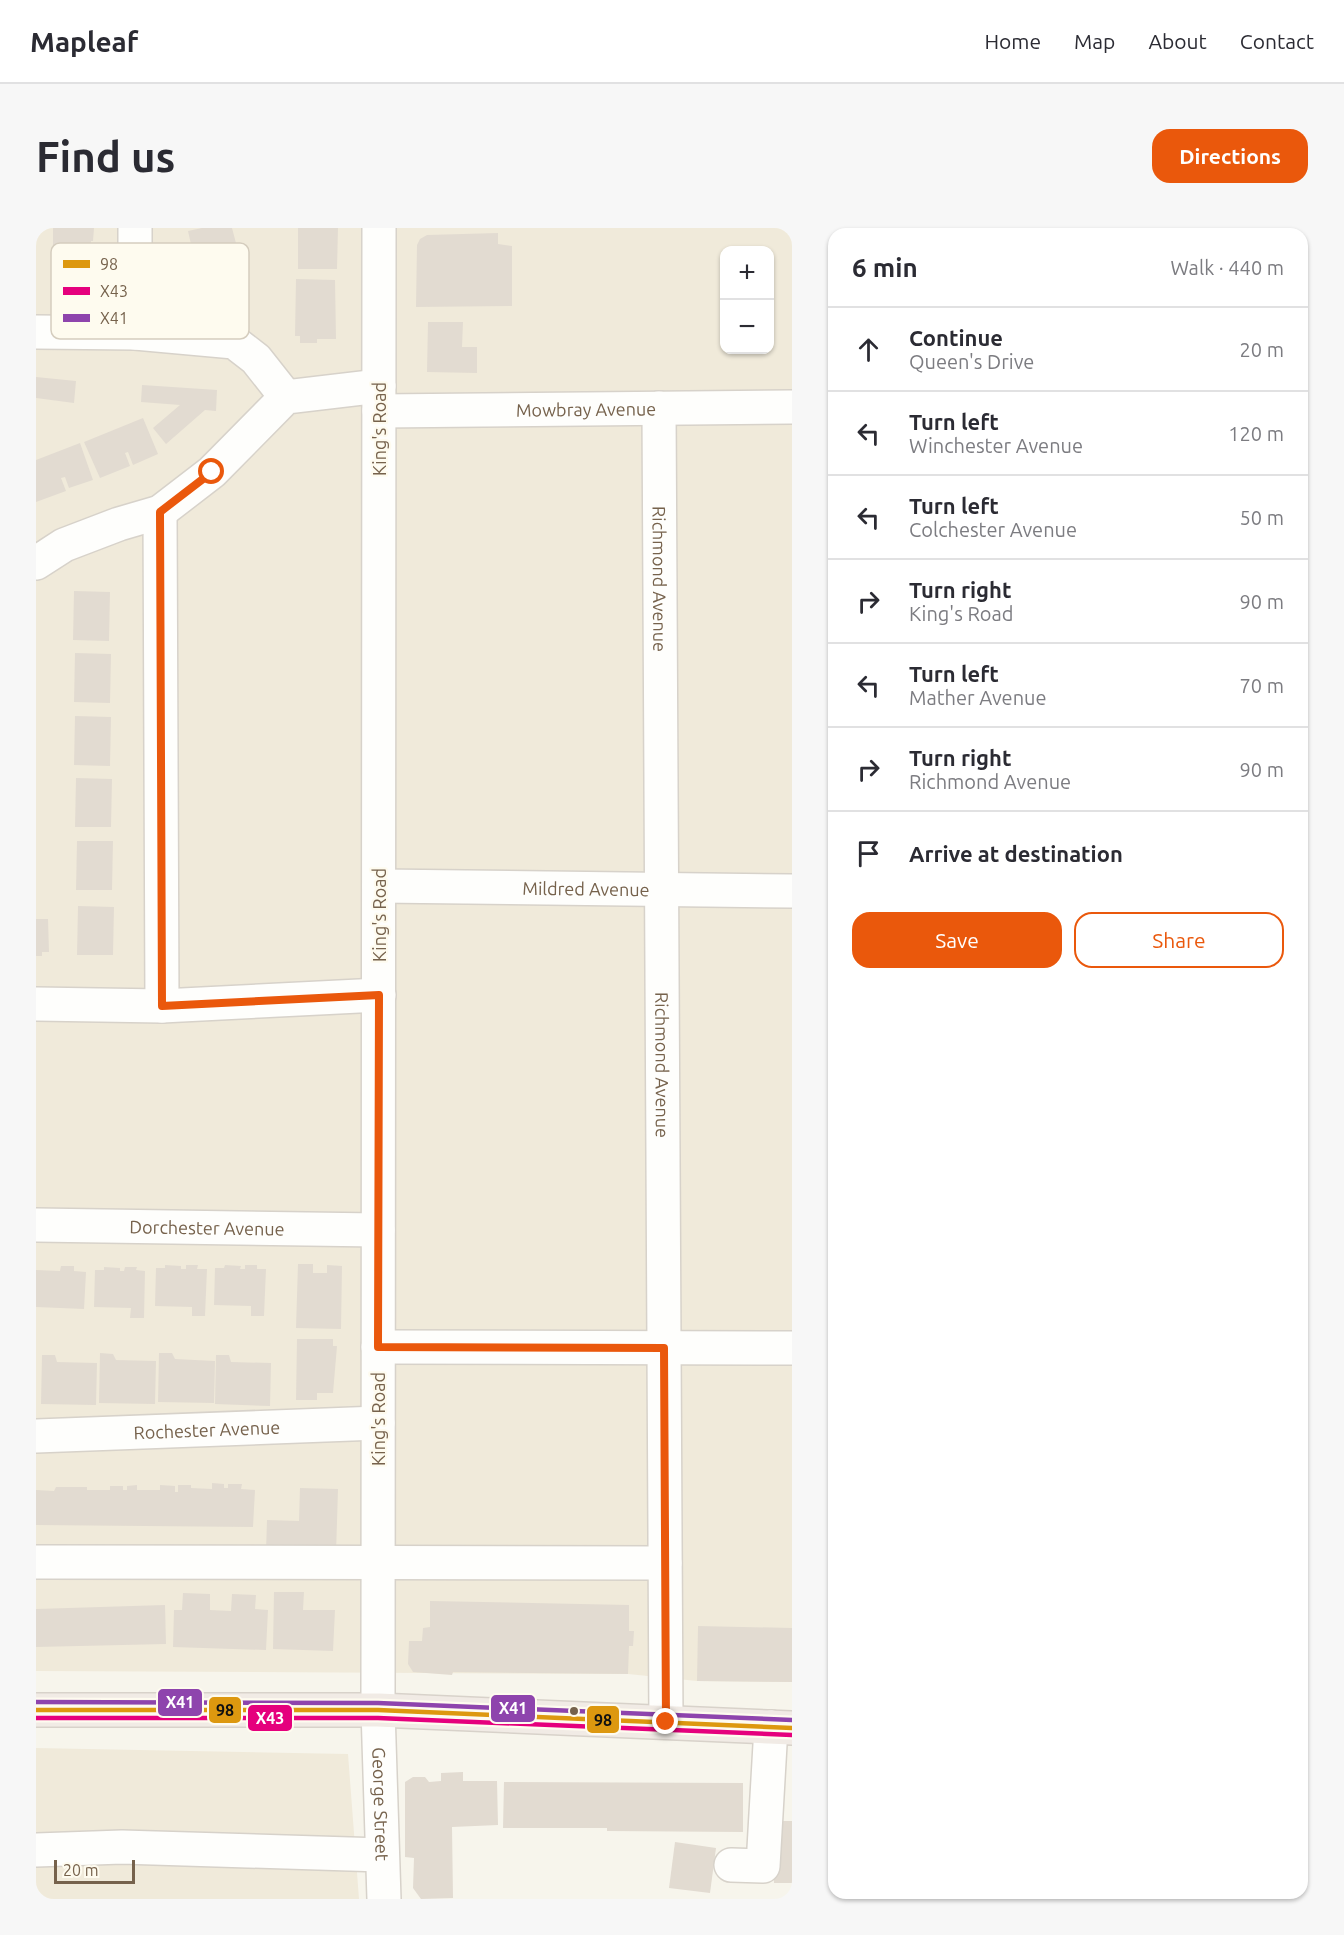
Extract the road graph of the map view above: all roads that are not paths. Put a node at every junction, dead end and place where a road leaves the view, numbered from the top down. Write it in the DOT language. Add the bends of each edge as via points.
graph roads {
  1 [pos="379,228"];
  2 [pos="36,332"];
  3 [pos="51,332"];
  4 [pos="201,339"];
  5 [pos="286,398"];
  6 [pos="379,398"];
  7 [pos="792,407"];
  8 [pos="659,408"];
  9 [pos="160,512"];
  10 [pos="36,563"];
  11 [pos="379,886"];
  12 [pos="662,889"];
  13 [pos="792,891"];
  14 [pos="379,995"];
  15 [pos="36,1004"];
  16 [pos="162,1006"];
  17 [pos="36,1225"];
  18 [pos="378,1230"];
  19 [pos="378,1347"];
  20 [pos="664,1348"];
  21 [pos="792,1348"];
  22 [pos="378,1423"];
  23 [pos="36,1436"];
  24 [pos="36,1562"];
  25 [pos="378,1562"];
  26 [pos="665,1563"];
  27 [pos="36,1710"];
  28 [pos="378,1710"];
  29 [pos="666,1722"];
  30 [pos="782,1728"];
  31 [pos="36,1850"];
  32 [pos="382,1856"];
  33 [pos="731,1865"];
  34 [pos="384,1899"];
  1 -- 6 [label="street, King's Road"];
  2 -- 3 [label="street"];
  4 -- 5 [label="street" via="234,342 256,359"];
  5 -- 6 [label="street, Mowbray Avenue"];
  5 -- 9 [label="street" via="212,472"];
  6 -- 8 [label="street, Mowbray Avenue"];
  6 -- 11 [label="street, King's Road"];
  7 -- 8 [label="street, Mowbray Avenue"];
  8 -- 12 [label="street, Richmond Avenue"];
  9 -- 10 [label="street" via="64,545"];
  9 -- 16 [label="street"];
  11 -- 12 [label="street, Mildred Avenue"];
  11 -- 14 [label="street, King's Road"];
  12 -- 13 [label="street, Mildred Avenue"];
  12 -- 20 [label="street, Richmond Avenue"];
  14 -- 16 [label="street"];
  14 -- 18 [label="street, King's Road"];
  15 -- 16 [label="street"];
  17 -- 18 [label="street, Dorchester Avenue"];
  18 -- 19 [label="street, King's Road"];
  19 -- 20 [label="street"];
  19 -- 22 [label="street, King's Road"];
  20 -- 21 [label="street"];
  20 -- 26 [label="street, Richmond Avenue"];
  22 -- 23 [label="street, Rochester Avenue"];
  22 -- 25 [label="street, King's Road"];
  24 -- 25 [label="street"];
  25 -- 26 [label="street"];
  25 -- 28 [label="street, King's Road"];
  26 -- 29 [label="street, Richmond Avenue"];
  27 -- 28 [label="highway"];
  28 -- 29 [label="highway"];
  28 -- 32 [label="street, George Street"];
  29 -- 30 [label="highway"];
  30 -- 33 [label="street" via="763,1866"];
  31 -- 32 [label="street" via="122,1847"];
  32 -- 34 [label="street, George Street"];
}
